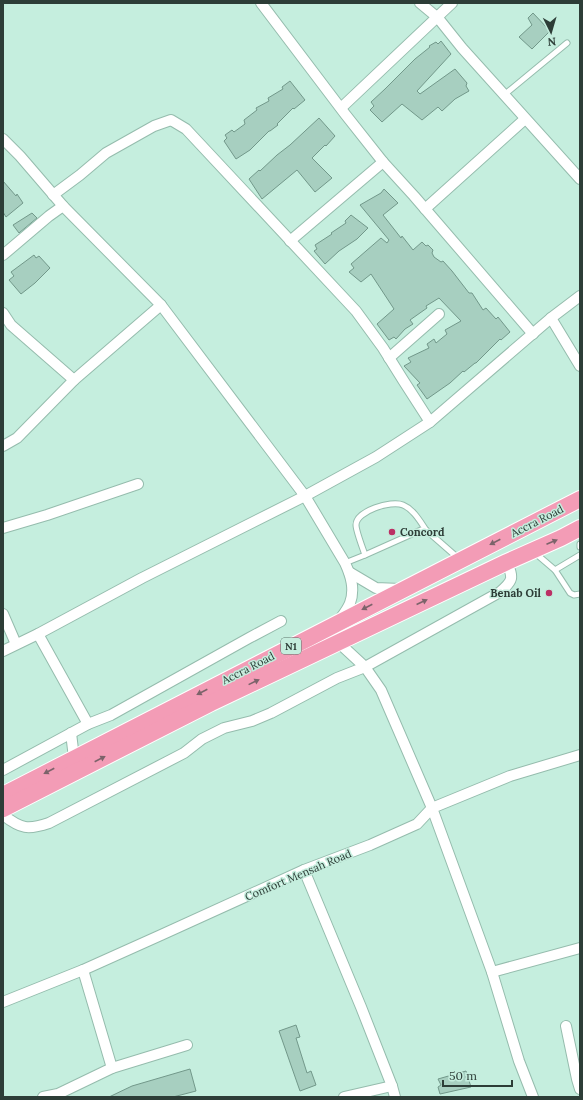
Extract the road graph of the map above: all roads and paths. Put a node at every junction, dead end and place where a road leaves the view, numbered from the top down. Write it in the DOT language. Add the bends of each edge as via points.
graph roads {
  1 [pos="261,3"];
  2 [pos="420,3"];
  3 [pos="452,3"];
  4 [pos="438,18"];
  5 [pos="567,42"];
  6 [pos="504,95"];
  7 [pos="341,108"];
  8 [pos="526,119"];
  9 [pos="3,139"];
  10 [pos="383,162"];
  11 [pos="580,179"];
  12 [pos="53,194"];
  13 [pos="64,206"];
  14 [pos="425,209"];
  15 [pos="290,241"];
  16 [pos="3,255"];
  17 [pos="580,296"];
  18 [pos="161,305"];
  19 [pos="3,313"];
  20 [pos="439,314"];
  21 [pos="551,318"];
  22 [pos="533,334"];
  23 [pos="389,358"];
  24 [pos="580,366"];
  25 [pos="74,380"];
  26 [pos="430,422"];
  27 [pos="3,446"];
  28 [pos="138,484"];
  29 [pos="305,496"];
  30 [pos="580,499"];
  31 [pos="3,528"];
  32 [pos="580,528"];
  33 [pos="426,530"];
  34 [pos="580,544"];
  35 [pos="580,547"];
  36 [pos="532,550"];
  37 [pos="580,555"];
  38 [pos="365,556"];
  39 [pos="460,560"];
  40 [pos="507,562"];
  41 [pos="347,568"];
  42 [pos="555,570"];
  43 [pos="403,589"];
  44 [pos="580,594"];
  45 [pos="3,614"];
  46 [pos="281,621"];
  47 [pos="338,622"];
  48 [pos="38,634"];
  49 [pos="338,642"];
  50 [pos="16,644"];
  51 [pos="3,651"];
  52 [pos="365,667"];
  53 [pos="88,724"];
  54 [pos="71,733"];
  55 [pos="580,755"];
  56 [pos="74,758"];
  57 [pos="3,770"];
  58 [pos="3,795"];
  59 [pos="432,808"];
  60 [pos="3,809"];
  61 [pos="3,815"];
  62 [pos="304,870"];
  63 [pos="580,948"];
  64 [pos="83,970"];
  65 [pos="492,972"];
  66 [pos="3,1002"];
  67 [pos="566,1026"];
  68 [pos="186,1045"];
  69 [pos="112,1068"];
  70 [pos="392,1086"];
  71 [pos="580,1089"];
  72 [pos="59,1095"];
  73 [pos="43,1097"];
  74 [pos="344,1097"];
  75 [pos="395,1097"];
  76 [pos="533,1097"];
  1 -- 7 [label="street"];
  2 -- 4 [label="street"];
  3 -- 4 [label="street"];
  4 -- 6 [label="street"];
  4 -- 7 [label="street"];
  5 -- 6 [label="lane"];
  6 -- 8 [label="street"];
  7 -- 10 [label="street"];
  8 -- 11 [label="street"];
  8 -- 14 [label="street"];
  9 -- 12 [label="street"];
  10 -- 14 [label="street"];
  10 -- 15 [label="street"];
  12 -- 13 [label="street"];
  12 -- 15 [label="street" via="106,153 154,126 171,120 186,129"];
  13 -- 16 [label="street"];
  13 -- 18 [label="street"];
  14 -- 22 [label="street"];
  15 -- 23 [label="street" via="356,311"];
  17 -- 21 [label="street"];
  18 -- 25 [label="street"];
  18 -- 29 [label="street"];
  19 -- 25 [label="street" via="11,325"];
  20 -- 23 [label="street"];
  21 -- 22 [label="street"];
  21 -- 24 [label="street"];
  22 -- 26 [label="street"];
  23 -- 26 [label="street"];
  25 -- 27 [label="street" via="18,438"];
  26 -- 29 [label="street" via="376,458"];
  28 -- 31 [label="street"];
  29 -- 41 [label="street"];
  29 -- 48 [label="street"];
  30 -- 39 [label="highway, Accra Road / N1, one-way"];
  36 -- 32 [label="highway, Accra Road / N1, one-way"];
  33 -- 38 [label="lane" via="414,532"];
  33 -- 38 [label="lane" via="403,504 383,504 359,518 356,525"];
  33 -- 39 [label="lane"];
  34 -- 35 [label="lane"];
  36 -- 40 [label="highway, Accra Road / N1"];
  36 -- 42 [label="lane"];
  37 -- 42 [label="lane"];
  38 -- 41 [label="lane"];
  39 -- 43 [label="highway, Accra Road / N1"];
  49 -- 40 [label="highway, Accra Road / N1, one-way"];
  40 -- 52 [label="street" via="512,575 509,584 500,592"];
  41 -- 43 [label="street" via="376,588"];
  41 -- 47 [label="street" via="353,589 350,604"];
  42 -- 44 [label="lane" via="570,593"];
  43 -- 47 [label="highway, Accra Road / N1, one-way"];
  45 -- 50 [label="street"];
  46 -- 53 [label="street" via="111,715"];
  47 -- 56 [label="highway, Accra Road / N1, one-way"];
  48 -- 50 [label="street"];
  48 -- 53 [label="street"];
  49 -- 52 [label="street"];
  60 -- 49 [label="highway, Accra Road / N1, one-way" via="211,703"];
  50 -- 51 [label="street"];
  52 -- 59 [label="street" via="382,690"];
  52 -- 61 [label="street" via="337,678 271,713 216,732 184,753 50,823 37,827 21,827"];
  53 -- 54 [label="street"];
  54 -- 56 [label="street"];
  54 -- 57 [label="street"];
  55 -- 59 [label="street" via="510,776"];
  56 -- 58 [label="highway, Accra Road / N1, one-way"];
  59 -- 62 [label="street, Comfort Mensah Road" via="417,824 370,846"];
  59 -- 65 [label="street"];
  62 -- 64 [label="street, Comfort Mensah Road"];
  62 -- 70 [label="street"];
  63 -- 65 [label="street"];
  64 -- 66 [label="street, Comfort Mensah Road"];
  64 -- 69 [label="street"];
  65 -- 76 [label="street" via="519,1061"];
  67 -- 71 [label="street"];
  68 -- 69 [label="street"];
  69 -- 72 [label="street"];
  70 -- 74 [label="street"];
  70 -- 75 [label="street"];
  72 -- 73 [label="street"];
}
